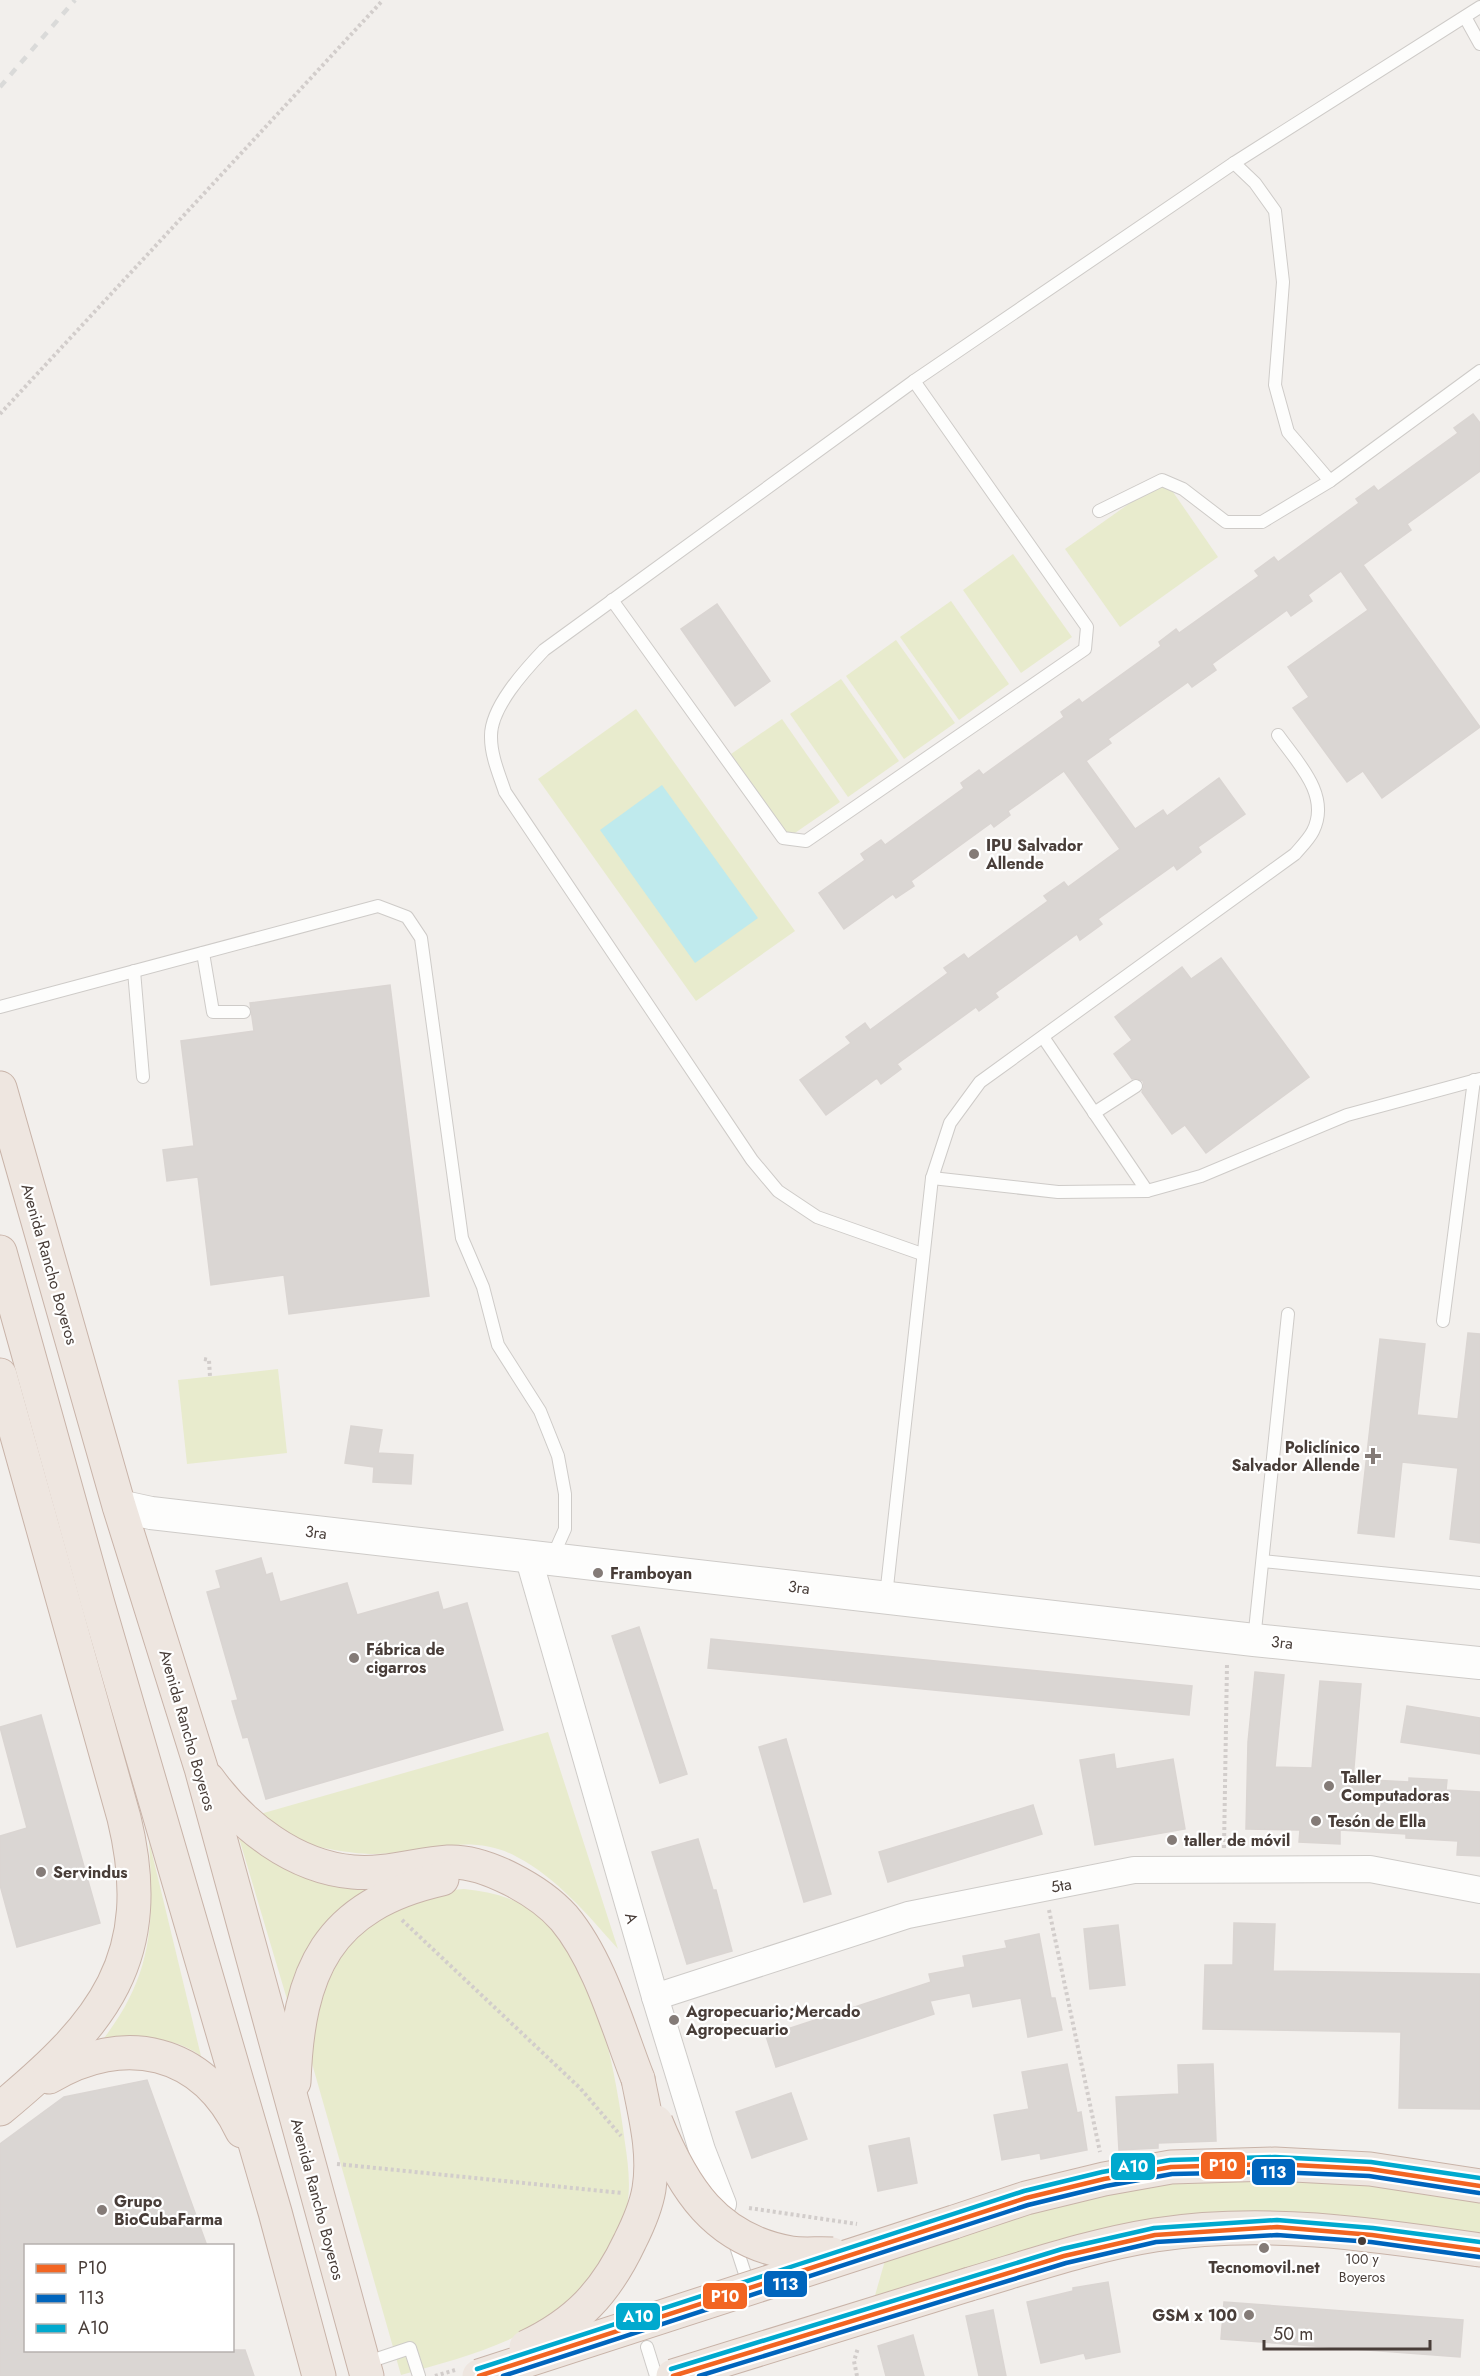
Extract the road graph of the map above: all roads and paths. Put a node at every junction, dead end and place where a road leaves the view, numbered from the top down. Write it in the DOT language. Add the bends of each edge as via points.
graph roads {
  1 [pos="383,0"];
  2 [pos="1480,7"];
  3 [pos="1465,17"];
  4 [pos="1480,44"];
  5 [pos="1234,163"];
  6 [pos="1480,371"];
  7 [pos="914,381"];
  8 [pos="0,414"];
  9 [pos="1330,481"];
  10 [pos="1099,511"];
  11 [pos="612,600"];
  12 [pos="1278,735"];
  13 [pos="203,953"];
  14 [pos="134,971"];
  15 [pos="0,1007"];
  16 [pos="244,1012"];
  17 [pos="1042,1037"];
  18 [pos="143,1077"];
  19 [pos="1477,1079"];
  20 [pos="1136,1086"];
  21 [pos="0,1088"];
  22 [pos="1094,1113"];
  23 [pos="932,1178"];
  24 [pos="1147,1191"];
  25 [pos="0,1252"];
  26 [pos="922,1254"];
  27 [pos="1288,1314"];
  28 [pos="1443,1321"];
  29 [pos="204,1359"];
  30 [pos="0,1375"];
  31 [pos="210,1377"];
  32 [pos="119,1506"];
  33 [pos="540,1557"];
  34 [pos="1263,1561"];
  35 [pos="1480,1583"];
  36 [pos="886,1597"];
  37 [pos="1241,1638"];
  38 [pos="1480,1663"];
  39 [pos="201,1768"];
  40 [pos="1223,1870"];
  41 [pos="517,1883"];
  42 [pos="1044,1888"];
  43 [pos="1480,1890"];
  44 [pos="381,1900"];
  45 [pos="655,1997"];
  46 [pos="638,2079"];
  47 [pos="7,2103"];
  48 [pos="623,2139"];
  49 [pos="316,2155"];
  50 [pos="1102,2163"];
  51 [pos="1480,2186"];
  52 [pos="626,2194"];
  53 [pos="723,2204"];
  54 [pos="275,2212"];
  55 [pos="861,2240"];
  56 [pos="1480,2250"];
  57 [pos="746,2277"];
  58 [pos="647,2347"];
  59 [pos="365,2370"];
  60 [pos="319,2376"];
  61 [pos="419,2376"];
  62 [pos="466,2376"];
  63 [pos="479,2376"];
  64 [pos="656,2376"];
  65 [pos="673,2376"];
  1 -- 8 [label="path"];
  2 -- 3 [label="lane"];
  3 -- 4 [label="lane"];
  3 -- 5 [label="lane"];
  5 -- 7 [label="lane"];
  5 -- 9 [label="lane" via="1275,211 1282,282 1275,385 1288,432"];
  6 -- 9 [label="lane"];
  7 -- 11 [label="lane"];
  7 -- 11 [label="lane" via="1087,627 1085,649 806,841 783,838"];
  9 -- 10 [label="lane" via="1262,522 1226,522 1183,489 1162,480"];
  11 -- 26 [label="lane" via="544,651 517,679 499,710 490,735 505,792 752,1160 778,1191 817,1216"];
  12 -- 17 [label="lane" via="1314,787 1319,808 1313,831 1295,854"];
  13 -- 14 [label="lane"];
  13 -- 16 [label="lane" via="213,1012"];
  13 -- 33 [label="lane" via="378,906 407,917 421,938 462,1238 483,1287 498,1345 540,1410 558,1455 566,1529"];
  14 -- 15 [label="lane"];
  14 -- 18 [label="lane"];
  17 -- 22 [label="lane"];
  17 -- 23 [label="lane" via="980,1082 950,1123"];
  19 -- 24 [label="lane" via="1347,1115 1201,1176"];
  19 -- 28 [label="lane"];
  20 -- 22 [label="lane"];
  21 -- 32 [label="highway, Avenida Rancho Boyeros"];
  22 -- 24 [label="lane"];
  23 -- 24 [label="lane" via="1058,1192"];
  23 -- 26 [label="lane"];
  25 -- 54 [label="highway"];
  26 -- 36 [label="lane"];
  27 -- 34 [label="lane"];
  29 -- 31 [label="path" via="209,1360"];
  30 -- 47 [label="highway" via="124,1818 135,1892 132,1933 124,1963 105,2000 63,2053"];
  32 -- 33 [label="street, 3ra" via="151,1513"];
  32 -- 39 [label="highway, Avenida Rancho Boyeros"];
  33 -- 36 [label="street, 3ra"];
  33 -- 45 [label="street, A"];
  34 -- 35 [label="lane"];
  34 -- 37 [label="lane"];
  36 -- 37 [label="street, 3ra"];
  37 -- 38 [label="street, 3ra"];
  37 -- 40 [label="path"];
  39 -- 41 [label="highway" via="246,1822 283,1848 321,1866 355,1872 458,1862 492,1870"];
  39 -- 49 [label="highway, Avenida Rancho Boyeros"];
  40 -- 42 [label="street, 5ta" via="1134,1870"];
  40 -- 43 [label="street, 5ta" via="1370,1869"];
  41 -- 44 [label="highway" via="442,1879"];
  41 -- 46 [label="highway" via="563,1917 575,1932 598,1976"];
  42 -- 45 [label="street, 5ta" via="908,1915"];
  42 -- 50 [label="path"];
  44 -- 48 [label="path" via="580,2088"];
  44 -- 49 [label="highway" via="347,1923 331,1940 313,1975 300,2019 295,2107"];
  45 -- 53 [label="street, A" via="705,2159"];
  46 -- 55 [label="highway, bridge" via="666,2149 682,2178 712,2216 740,2236 792,2253"];
  46 -- 62 [label="highway, bridge" via="649,2137 649,2189 640,2221 612,2276 578,2316 535,2343"];
  47 -- 54 [label="highway" via="87,2058 140,2051 178,2064 215,2091 238,2122"];
  49 -- 52 [label="path" via="365,2165"];
  49 -- 59 [label="highway, Avenida Rancho Boyeros"];
  51 -- 55 [label="highway, bridge" via="1370,2169 1275,2164 1172,2167 1104,2178 954,2222"];
  53 -- 55 [label="path" via="821,2217"];
  53 -- 57 [label="lane, A"];
  54 -- 60 [label="highway"];
  55 -- 63 [label="highway, bridge"];
  56 -- 65 [label="highway, bridge" via="1277,2227 1155,2235 1064,2256"];
  58 -- 64 [label="lane"];
  59 -- 61 [label="lane" via="410,2348"];
}
